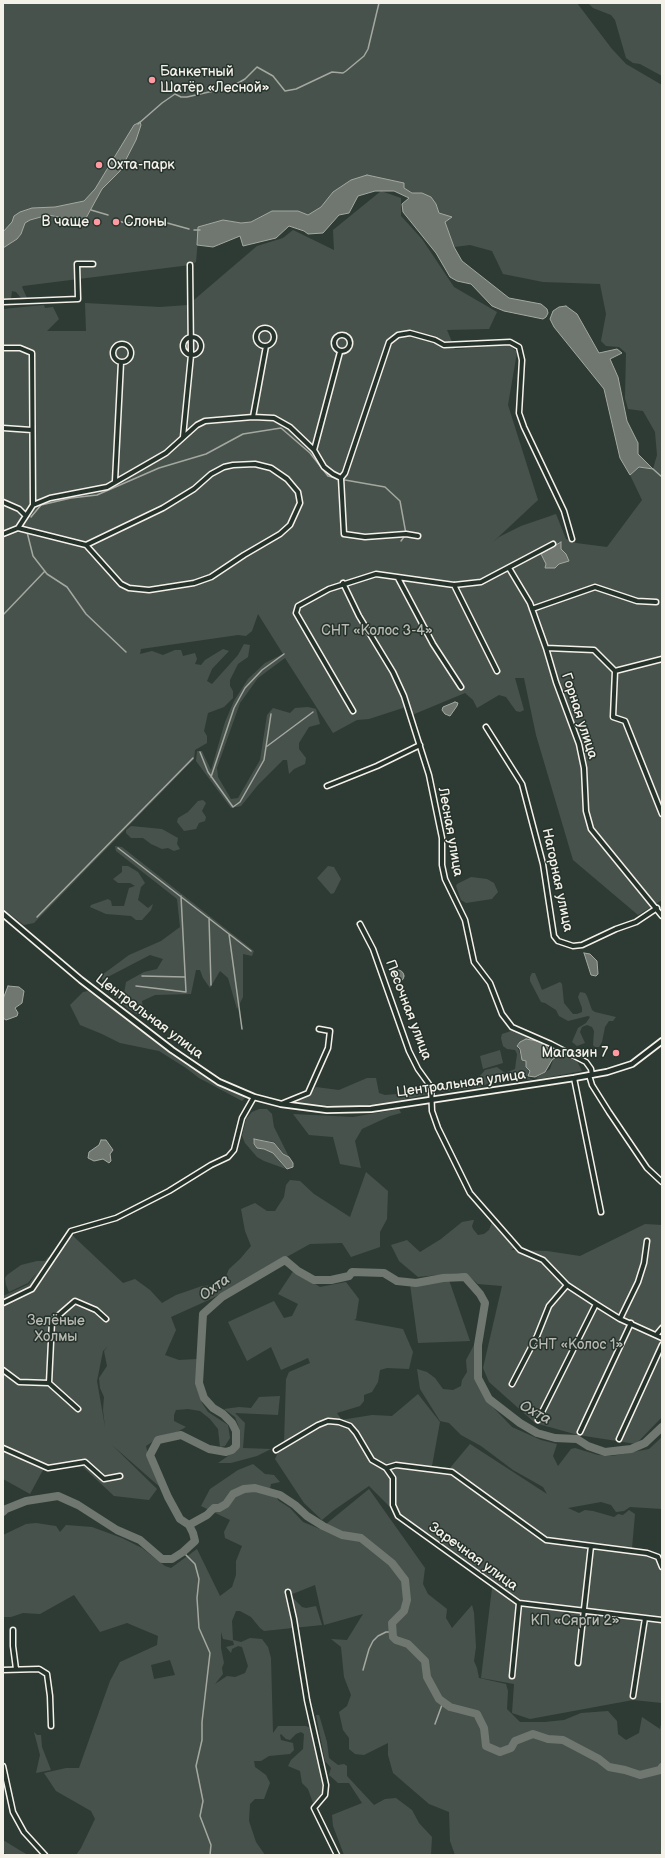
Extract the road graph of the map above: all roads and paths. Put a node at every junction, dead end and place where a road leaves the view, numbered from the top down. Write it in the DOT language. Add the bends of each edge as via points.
graph roads {
  1 [pos="93,264"];
  2 [pos="190,265"];
  3 [pos="3,302"];
  4 [pos="191,338"];
  5 [pos="266,346"];
  6 [pos="3,348"];
  7 [pos="340,352"];
  8 [pos="191,355"];
  9 [pos="122,362"];
  10 [pos="253,417"];
  11 [pos="3,428"];
  12 [pos="32,430"];
  13 [pos="184,438"];
  14 [pos="314,450"];
  15 [pos="341,479"];
  16 [pos="115,482"];
  17 [pos="3,502"];
  18 [pos="33,505"];
  19 [pos="25,515"];
  20 [pos="18,528"];
  21 [pos="3,534"];
  22 [pos="418,536"];
  23 [pos="572,539"];
  24 [pos="553,544"];
  25 [pos="86,545"];
  26 [pos="509,568"];
  27 [pos="398,578"];
  28 [pos="343,583"];
  29 [pos="454,585"];
  30 [pos="656,602"];
  31 [pos="532,610"];
  32 [pos="546,648"];
  33 [pos="662,659"];
  34 [pos="497,671"];
  35 [pos="615,672"];
  36 [pos="460,687"];
  37 [pos="353,711"];
  38 [pos="486,728"];
  39 [pos="418,746"];
  40 [pos="327,786"];
  41 [pos="662,814"];
  42 [pos="657,908"];
  43 [pos="3,914"];
  44 [pos="662,916"];
  45 [pos="360,924"];
  46 [pos="319,1030"];
  47 [pos="662,1041"];
  48 [pos="590,1075"];
  49 [pos="574,1078"];
  50 [pos="254,1097"];
  51 [pos="432,1099"];
  52 [pos="281,1104"];
  53 [pos="662,1182"];
  54 [pos="601,1212"];
  55 [pos="647,1241"];
  56 [pos="567,1285"];
  57 [pos="3,1303"];
  58 [pos="596,1304"];
  59 [pos="106,1319"];
  60 [pos="620,1319"];
  61 [pos="631,1323"];
  62 [pos="662,1328"];
  63 [pos="657,1334"];
  64 [pos="662,1338"];
  65 [pos="662,1345"];
  66 [pos="3,1370"];
  67 [pos="49,1383"];
  68 [pos="512,1384"];
  69 [pos="78,1410"];
  70 [pos="538,1420"];
  71 [pos="580,1432"];
  72 [pos="619,1439"];
  73 [pos="3,1448"];
  74 [pos="276,1450"];
  75 [pos="386,1468"];
  76 [pos="120,1476"];
  77 [pos="592,1546"];
  78 [pos="662,1567"];
  79 [pos="288,1592"];
  80 [pos="519,1603"];
  81 [pos="584,1612"];
  82 [pos="645,1618"];
  83 [pos="662,1620"];
  84 [pos="13,1630"];
  85 [pos="578,1663"];
  86 [pos="16,1669"];
  87 [pos="3,1670"];
  88 [pos="512,1676"];
  89 [pos="633,1696"];
  90 [pos="51,1726"];
  91 [pos="3,1766"];
  92 [pos="45,1855"];
  93 [pos="337,1855"];
  1 -- 3 [label="street" via="77,264 78,299"];
  2 -- 4 [label="street"];
  4 -- 8 [label="street"];
  4 -- 8 [label="street" via="184,342 183,348 185,353"];
  4 -- 8 [label="street" via="198,340 201,345 196,354"];
  5 -- 5 [label="street" via="271,344 274,338 271,330 264,329 260,330 257,337 260,344"];
  5 -- 10 [label="street"];
  6 -- 12 [label="street" via="20,348 32,353"];
  7 -- 7 [label="street" via="348,349 350,344 346,336 342,335 334,340 336,349"];
  7 -- 14 [label="street"];
  8 -- 13 [label="street"];
  9 -- 9 [label="street" via="130,358 131,353 127,345 122,344 114,348 113,352 117,361"];
  9 -- 16 [label="street"];
  10 -- 13 [label="street" via="206,421 197,425"];
  10 -- 14 [label="street" via="274,418 290,427"];
  11 -- 12 [label="street"];
  12 -- 18 [label="street"];
  13 -- 16 [label="street" via="166,453"];
  14 -- 15 [label="street" via="324,467"];
  15 -- 22 [label="street" via="344,534 365,537 406,534"];
  15 -- 23 [label="street" via="389,342 398,335 410,333 444,345 510,342 519,347 522,360 519,412 564,511"];
  16 -- 18 [label="street" via="107,487 50,498"];
  17 -- 19 [label="street" via="19,509"];
  18 -- 19 [label="street"];
  19 -- 20 [label="street"];
  20 -- 21 [label="street"];
  20 -- 25 [label="street"];
  24 -- 26 [label="street"];
  25 -- 25 [label="street" via="121,584 129,588 149,590 188,584 212,577 290,526 300,503 298,492 288,479 271,468 255,464 224,466 163,508"];
  26 -- 29 [label="street" via="481,582"];
  26 -- 31 [label="street, Горная улица"];
  27 -- 28 [label="street" via="376,574"];
  27 -- 29 [label="street"];
  27 -- 36 [label="street" via="433,644"];
  28 -- 37 [label="street" via="298,606 296,613"];
  28 -- 39 [label="street, Лесная улица" via="359,616 399,684"];
  29 -- 34 [label="street"];
  30 -- 31 [label="street" via="637,601 595,587"];
  31 -- 32 [label="street, Горная улица"];
  32 -- 35 [label="street" via="594,650"];
  32 -- 42 [label="street, Горная улица" via="579,744 584,768 586,811 591,829"];
  33 -- 35 [label="street"];
  35 -- 41 [label="street" via="613,717 625,721"];
  38 -- 42 [label="street, Нагорная улица" via="522,784 543,864 554,936 558,941 573,946 582,945 636,922"];
  39 -- 40 [label="street"];
  39 -- 48 [label="street, Лесная улица" via="429,775 442,838 445,879 465,920 474,962 490,984 502,1014 512,1028 586,1062 591,1069"];
  42 -- 44 [label="street, Горная улица"];
  43 -- 50 [label="street, Центральная улица" via="75,975 172,1050 219,1082"];
  45 -- 51 [label="street, Песочная улица" via="373,949 409,1051 431,1087"];
  46 -- 52 [label="street" via="330,1031 328,1048 308,1093"];
  47 -- 48 [label="street, Центральная улица" via="632,1064"];
  48 -- 49 [label="street, Центральная улица"];
  48 -- 53 [label="street, Лесная улица" via="592,1085 609,1112 647,1168"];
  49 -- 51 [label="street, Центральная улица"];
  49 -- 54 [label="street"];
  50 -- 52 [label="street, Центральная улица"];
  50 -- 57 [label="street" via="242,1118 234,1150 228,1158 116,1218 71,1231 32,1289"];
  51 -- 52 [label="street, Центральная улица" via="350,1110"];
  51 -- 56 [label="street, Песочная улица" via="432,1111 438,1128 467,1188 517,1248 543,1260"];
  55 -- 60 [label="street" via="638,1282"];
  56 -- 58 [label="street"];
  56 -- 68 [label="street" via="549,1306 537,1336"];
  58 -- 60 [label="street"];
  58 -- 70 [label="street"];
  59 -- 67 [label="street" via="96,1310 75,1301 52,1321"];
  60 -- 61 [label="street"];
  61 -- 63 [label="street"];
  61 -- 71 [label="street"];
  62 -- 63 [label="street"];
  63 -- 64 [label="street"];
  65 -- 72 [label="street"];
  66 -- 67 [label="street" via="19,1382"];
  67 -- 69 [label="street"];
  73 -- 76 [label="street" via="48,1468 85,1462 104,1479"];
  74 -- 75 [label="street" via="318,1425 328,1421 340,1422 350,1426 372,1460"];
  75 -- 77 [label="street" via="396,1465 452,1472 546,1540"];
  75 -- 80 [label="street, Заречная улица" via="393,1478 393,1505 398,1516"];
  77 -- 78 [label="street" via="654,1555 658,1557"];
  77 -- 81 [label="street"];
  79 -- 93 [label="street" via="326,1785 325,1795 314,1808"];
  80 -- 81 [label="street, Заречная улица"];
  80 -- 88 [label="street"];
  81 -- 82 [label="street, Заречная улица"];
  81 -- 85 [label="street"];
  82 -- 83 [label="street, Заречная улица"];
  82 -- 89 [label="street"];
  84 -- 86 [label="street"];
  86 -- 87 [label="street"];
  86 -- 90 [label="street" via="39,1669 47,1674"];
  91 -- 92 [label="street" via="13,1812 24,1832"];
}
